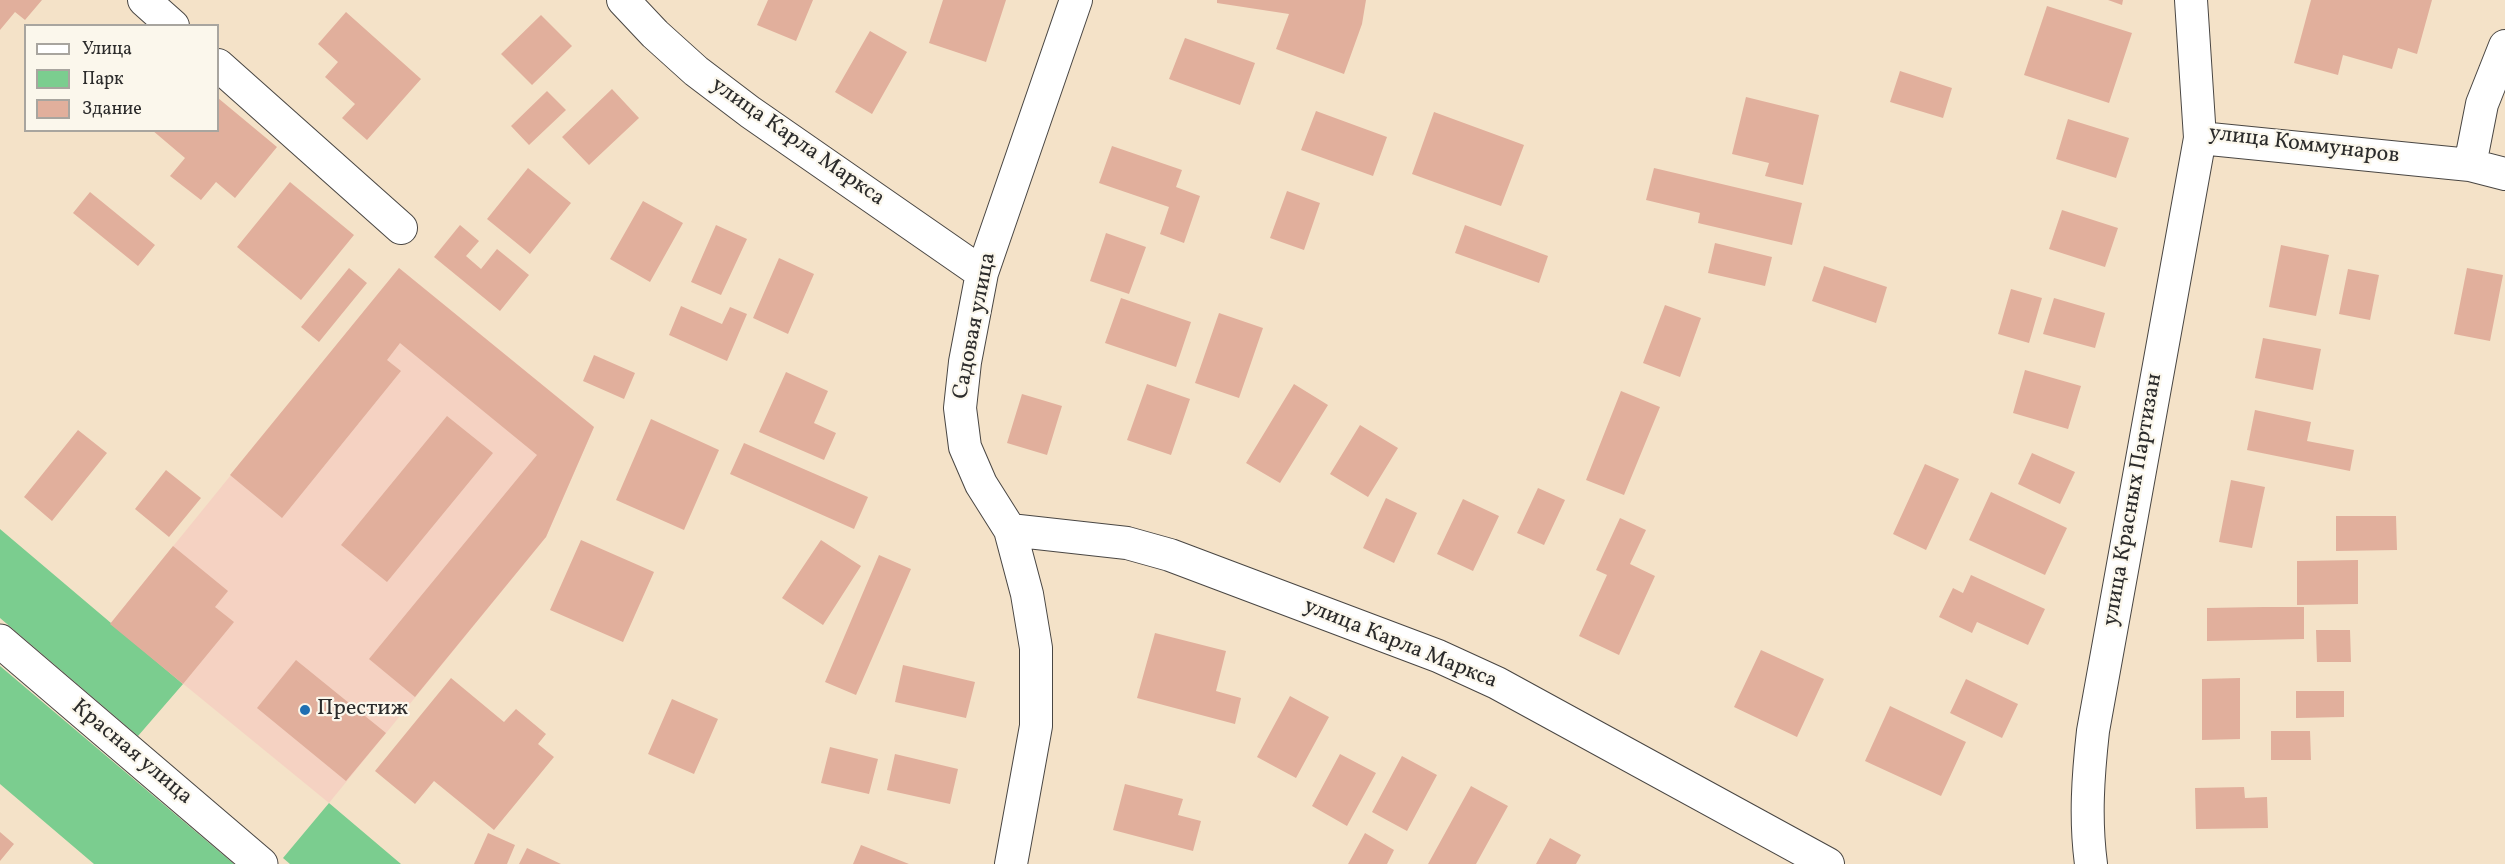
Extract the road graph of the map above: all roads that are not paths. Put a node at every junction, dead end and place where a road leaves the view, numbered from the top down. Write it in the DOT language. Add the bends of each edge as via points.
graph roads {
  1 [pos="144,0"];
  2 [pos="623,0"];
  3 [pos="1076,0"];
  4 [pos="2191,0"];
  5 [pos="171,24"];
  6 [pos="2505,46"];
  7 [pos="219,66"];
  8 [pos="2200,138"];
  9 [pos="2470,165"];
  10 [pos="2505,174"];
  11 [pos="401,228"];
  12 [pos="982,273"];
  13 [pos="1010,530"];
  14 [pos="0,641"];
  15 [pos="261,864"];
  16 [pos="1011,864"];
  17 [pos="1828,864"];
  18 [pos="2091,864"];
  1 -- 5 [label="street"];
  2 -- 12 [label="street, улица Карла Маркса" via="696,71"];
  3 -- 12 [label="street, Садовая улица"];
  4 -- 8 [label="street, улица Коммунаров"];
  6 -- 9 [label="street" via="2482,104"];
  7 -- 11 [label="street"];
  8 -- 9 [label="street, улица Коммунаров"];
  8 -- 18 [label="street, улица Красных Партизан" via="2093,731 2087,783"];
  9 -- 10 [label="street, улица Коммунаров"];
  12 -- 13 [label="street, Садовая улица" via="964,362 960,408 965,447 981,484"];
  13 -- 16 [label="street, Садовая улица" via="1027,594 1036,648 1037,685 1036,726"];
  13 -- 17 [label="street, улица Карла Маркса" via="1127,543 1170,555 1438,656 1497,683"];
  14 -- 15 [label="street, Красная улица"];
}
